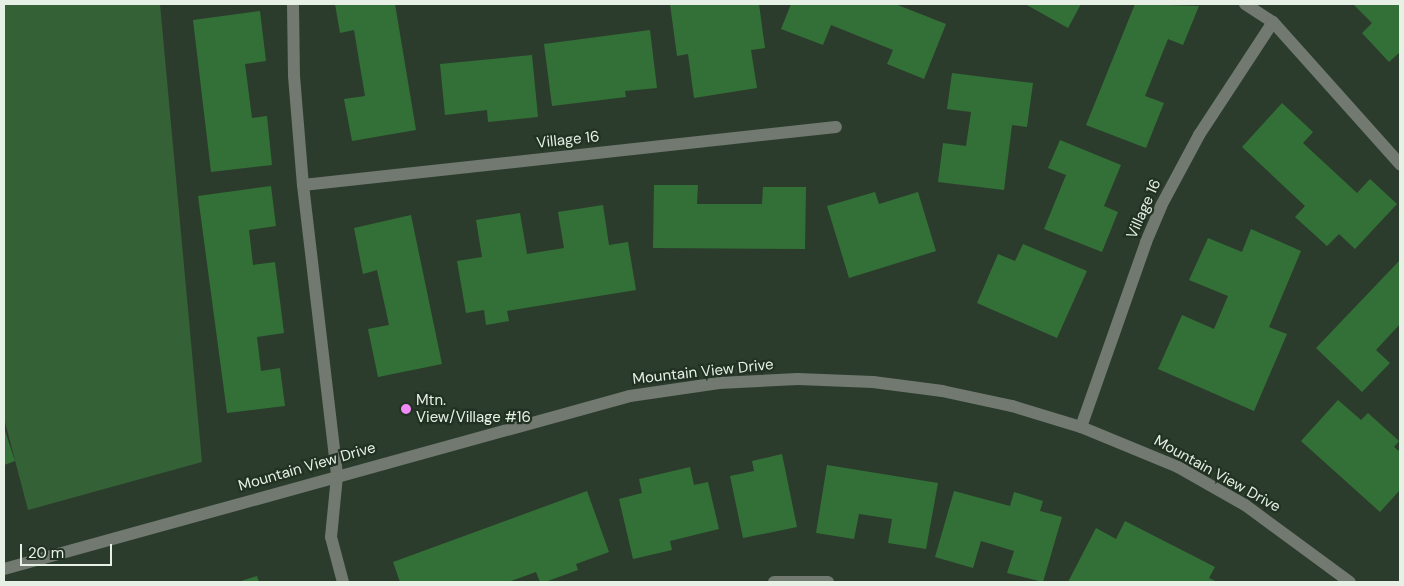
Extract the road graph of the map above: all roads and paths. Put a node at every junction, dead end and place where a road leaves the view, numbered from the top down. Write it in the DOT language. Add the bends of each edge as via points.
graph roads {
  1 [pos="293,4"];
  2 [pos="1245,4"];
  3 [pos="1273,22"];
  4 [pos="836,127"];
  5 [pos="1400,164"];
  6 [pos="303,185"];
  7 [pos="1082,427"];
  8 [pos="337,476"];
  9 [pos="4,569"];
  10 [pos="343,582"];
  11 [pos="774,582"];
  12 [pos="828,582"];
  13 [pos="1350,582"];
  1 -- 6 [label="street" via="294,76"];
  2 -- 3 [label="street"];
  3 -- 5 [label="street"];
  3 -- 7 [label="street, Village 16" via="1199,135 1162,206 1146,242"];
  4 -- 6 [label="street, Village 16"];
  6 -- 8 [label="street"];
  7 -- 8 [label="street, Mountain View Drive" via="1012,406 942,391 835,379 760,380 630,396"];
  7 -- 13 [label="street, Mountain View Drive" via="1154,456 1245,505"];
  8 -- 9 [label="street, Mountain View Drive"];
  8 -- 10 [label="street" via="331,537"];
  11 -- 12 [label="street"];
}
